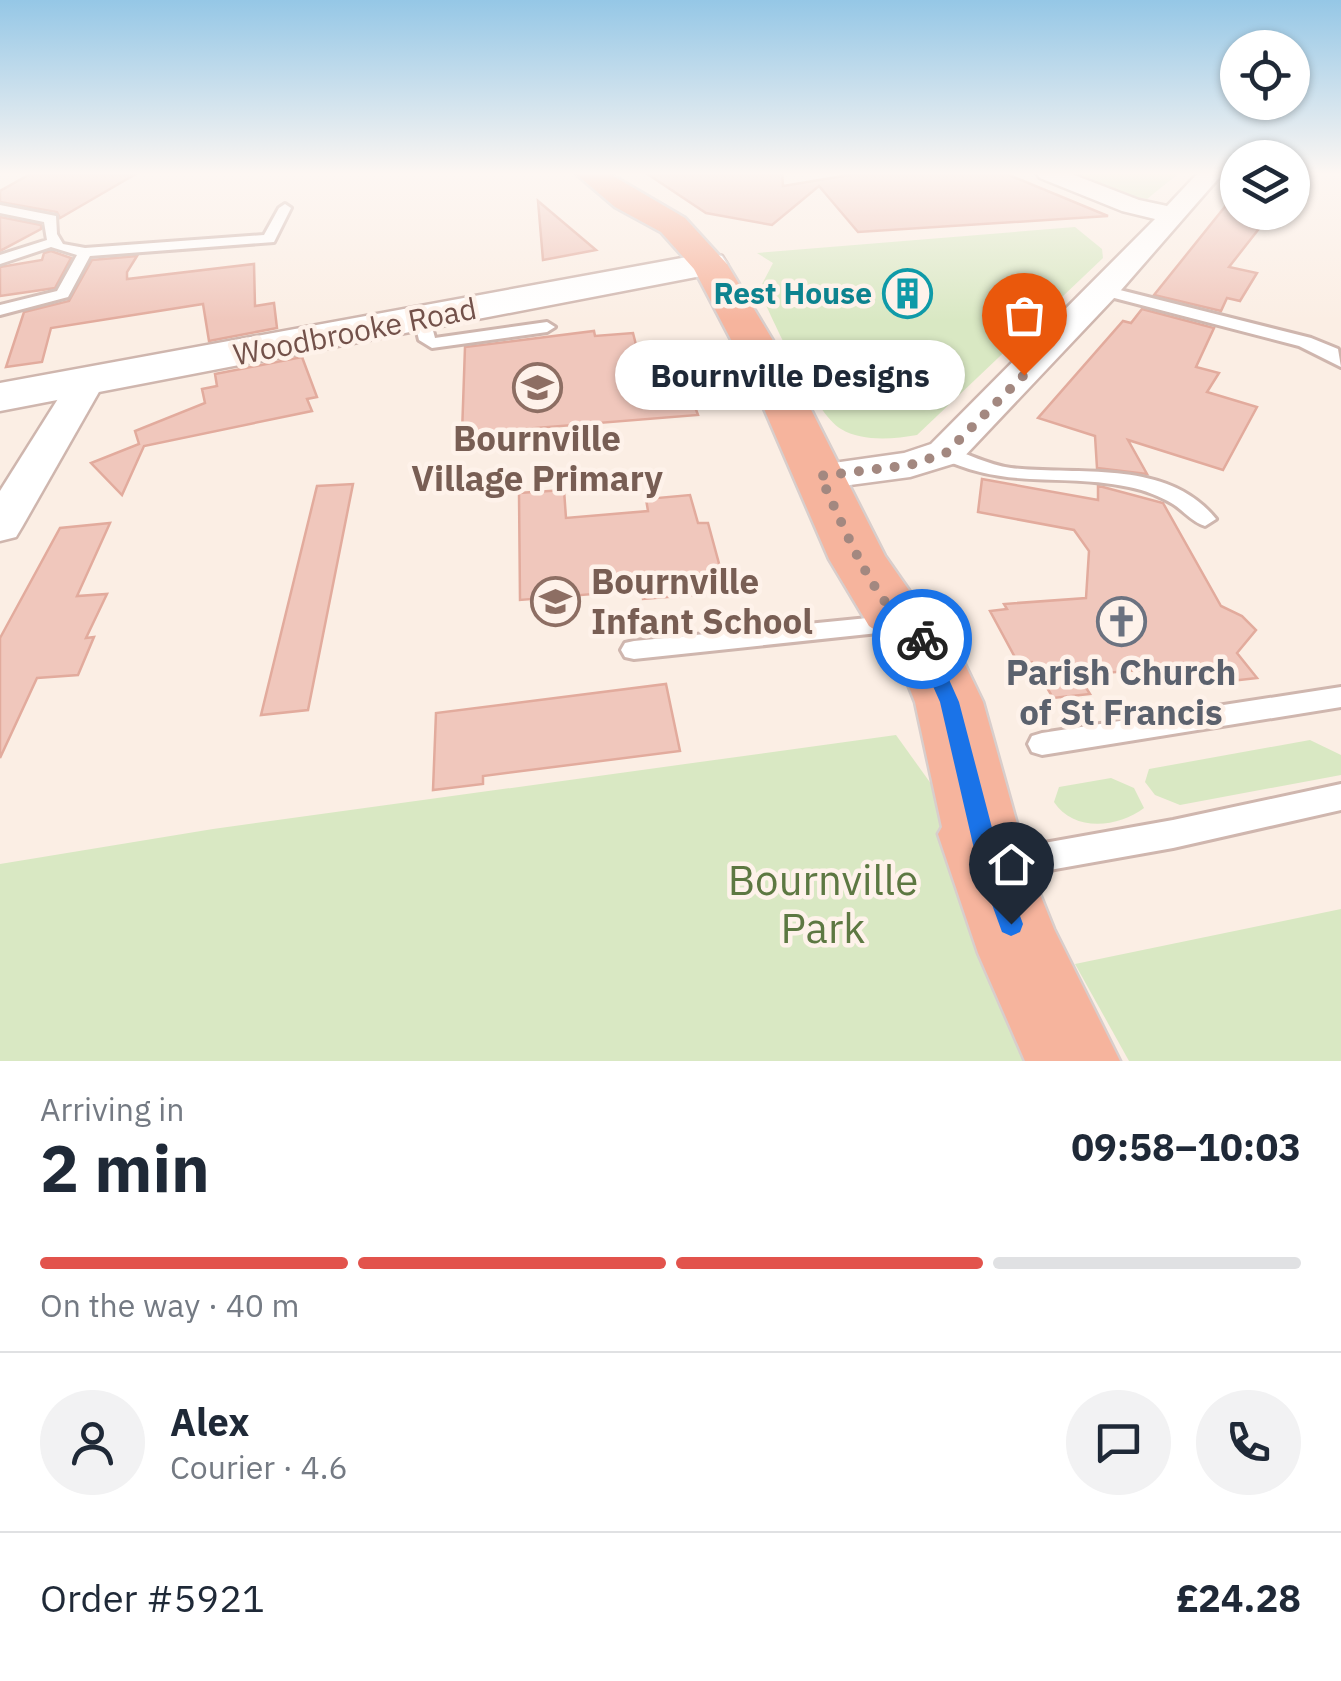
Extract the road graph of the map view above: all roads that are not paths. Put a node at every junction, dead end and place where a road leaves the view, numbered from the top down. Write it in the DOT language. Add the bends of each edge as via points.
graph roads {
  1 [pos="52,223"];
  2 [pos="278,223"];
  3 [pos="650,223"];
  4 [pos="1164,223"];
  5 [pos="56,241"];
  6 [pos="85,252"];
  7 [pos="697,253"];
  8 [pos="0,260"];
  9 [pos="1104,291"];
  10 [pos="0,310"];
  11 [pos="422,319"];
  12 [pos="547,326"];
  13 [pos="1341,362"];
  14 [pos="86,383"];
  15 [pos="0,397"];
  16 [pos="946,453"];
  17 [pos="820,476"];
  18 [pos="1204,519"];
  19 [pos="0,527"];
  20 [pos="890,618"];
  21 [pos="634,650"];
  22 [pos="1341,697"];
  23 [pos="1042,744"];
  24 [pos="1341,797"];
  25 [pos="990,866"];
  26 [pos="1073,1061"];
  1 -- 5 [label="lane"];
  2 -- 6 [label="lane" via="269,239"];
  3 -- 7 [label="highway"];
  4 -- 9 [label="street"];
  5 -- 6 [label="lane"];
  5 -- 8 [label="lane"];
  6 -- 10 [label="lane" via="63,294"];
  7 -- 11 [label="street, Woodbrooke Road"];
  7 -- 17 [label="highway" via="771,374"];
  9 -- 13 [label="lane" via="1305,342"];
  9 -- 16 [label="street"];
  11 -- 12 [label="lane" via="432,343"];
  11 -- 14 [label="street, Woodbrooke Road"];
  14 -- 15 [label="street, Woodbrooke Road"];
  14 -- 19 [label="street"];
  16 -- 17 [label="street" via="910,465"];
  16 -- 18 [label="lane" via="980,468 1152,484 1184,498"];
  17 -- 20 [label="highway"];
  20 -- 21 [label="lane"];
  20 -- 25 [label="highway"];
  22 -- 23 [label="lane"];
  24 -- 25 [label="lane"];
  25 -- 26 [label="highway" via="1021,953"];
}
